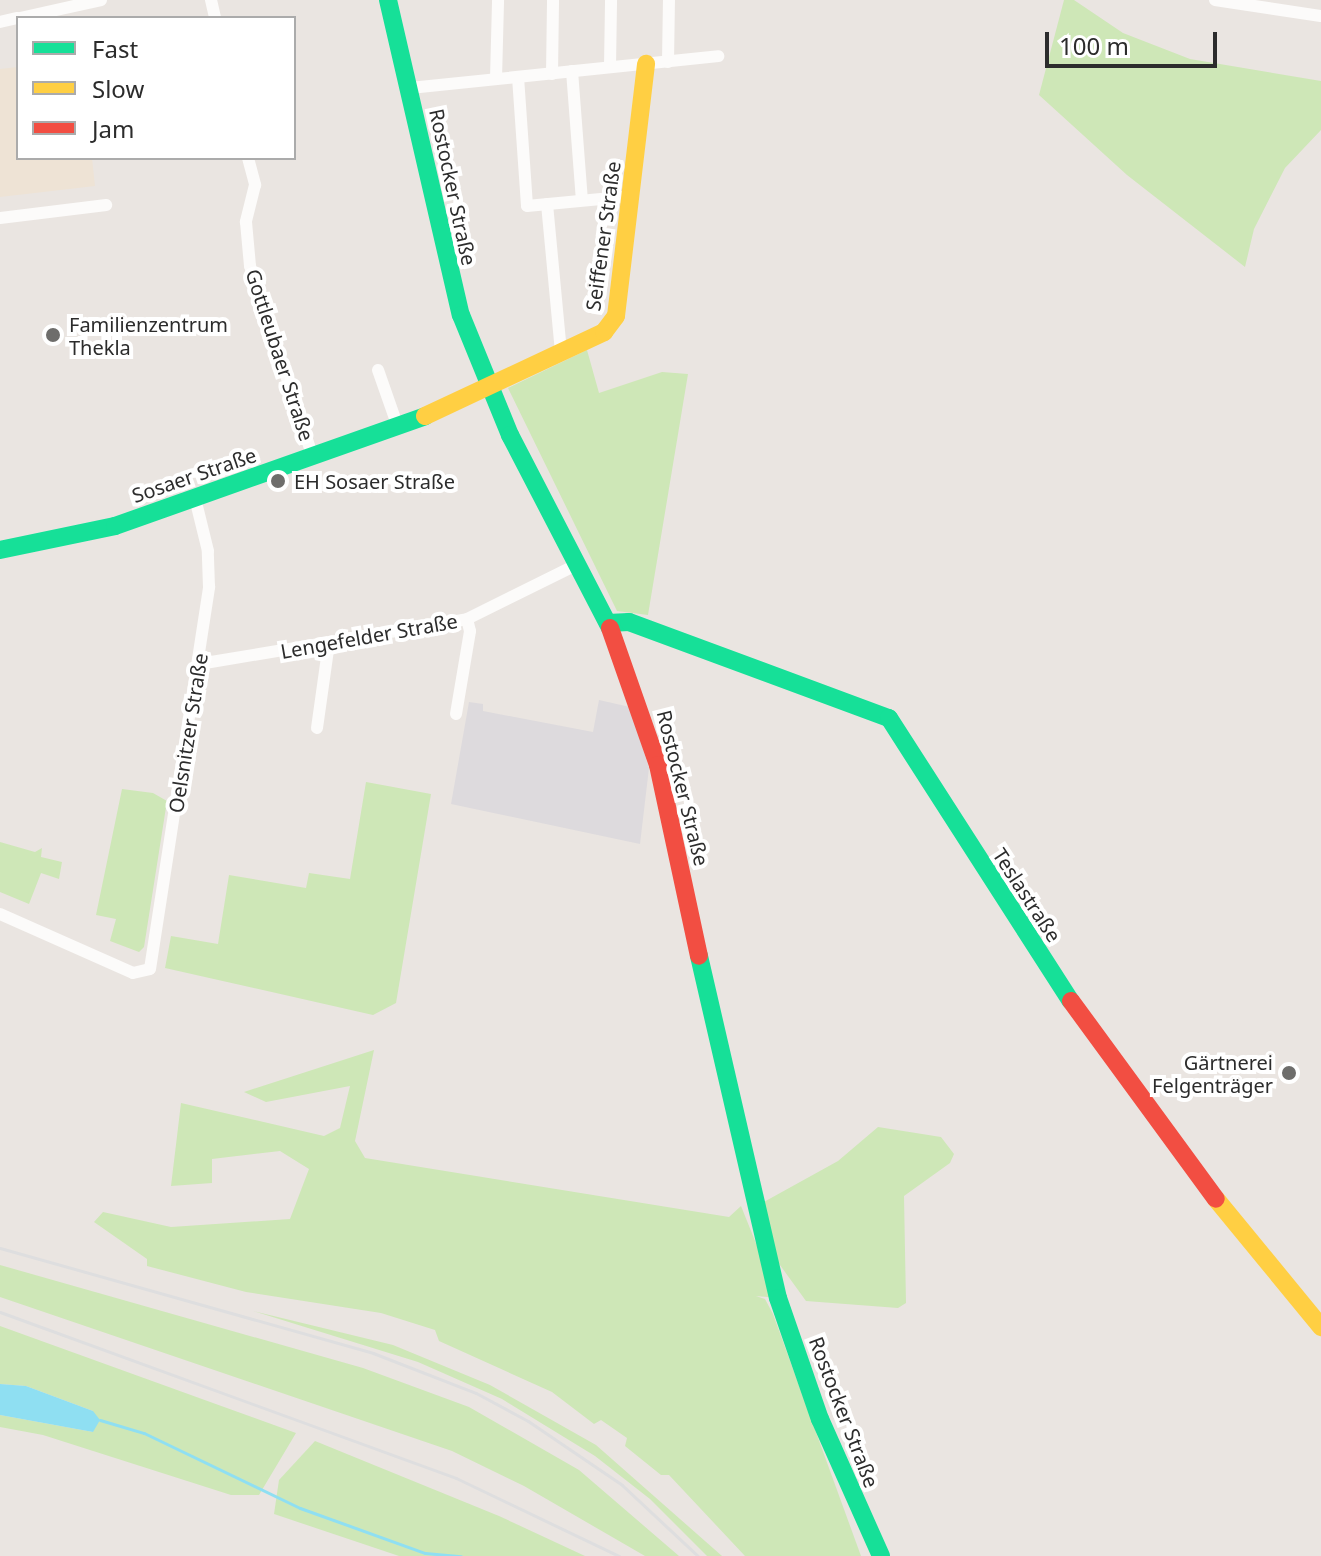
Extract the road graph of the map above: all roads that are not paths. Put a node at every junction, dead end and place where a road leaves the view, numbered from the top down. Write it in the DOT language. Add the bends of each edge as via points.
graph roads {
  1 [pos="101,0"];
  2 [pos="388,0"];
  3 [pos="498,0"];
  4 [pos="553,0"];
  5 [pos="611,0"];
  6 [pos="669,0"];
  7 [pos="1215,0"];
  8 [pos="1275,6"];
  9 [pos="28,16"];
  10 [pos="1321,16"];
  11 [pos="718,56"];
  12 [pos="668,62"];
  13 [pos="646,64"];
  14 [pos="610,67"];
  15 [pos="572,71"];
  16 [pos="552,74"];
  17 [pos="518,77"];
  18 [pos="496,79"];
  19 [pos="410,88"];
  20 [pos="249,160"];
  21 [pos="633,196"];
  22 [pos="582,200"];
  23 [pos="547,204"];
  24 [pos="106,205"];
  25 [pos="0,218"];
  26 [pos="561,352"];
  27 [pos="378,370"];
  28 [pos="489,387"];
  29 [pos="398,427"];
  30 [pos="313,458"];
  31 [pos="195,498"];
  32 [pos="0,550"];
  33 [pos="576,565"];
  34 [pos="467,619"];
  35 [pos="608,623"];
  36 [pos="329,643"];
  37 [pos="199,664"];
  38 [pos="456,714"];
  39 [pos="317,728"];
  40 [pos="0,914"];
  41 [pos="1321,1327"];
  42 [pos="881,1556"];
  1 -- 9 [label="street"];
  2 -- 19 [label="street, Rostocker Straße"];
  3 -- 18 [label="street"];
  4 -- 16 [label="street"];
  5 -- 14 [label="street"];
  6 -- 12 [label="street"];
  7 -- 8 [label="street"];
  8 -- 10 [label="street"];
  11 -- 12 [label="street"];
  12 -- 13 [label="street"];
  13 -- 14 [label="street"];
  13 -- 21 [label="street, Seiffener Straße"];
  14 -- 15 [label="street"];
  15 -- 16 [label="street"];
  15 -- 22 [label="street"];
  16 -- 17 [label="street"];
  17 -- 18 [label="street"];
  17 -- 23 [label="street" via="527,206"];
  18 -- 19 [label="street"];
  19 -- 28 [label="street, Rostocker Straße" via="444,260"];
  20 -- 30 [label="street, Gottleubaer Straße" via="255,185 246,222 250,266"];
  21 -- 22 [label="street"];
  21 -- 26 [label="street, Seiffener Straße" via="612,326"];
  22 -- 23 [label="street"];
  23 -- 26 [label="street"];
  24 -- 25 [label="street"];
  26 -- 28 [label="street, Seiffener Straße"];
  27 -- 29 [label="street"];
  28 -- 29 [label="street, Sosaer Straße"];
  28 -- 33 [label="street, Rostocker Straße"];
  29 -- 30 [label="street, Sosaer Straße"];
  30 -- 31 [label="street, Sosaer Straße"];
  31 -- 32 [label="street, Sosaer Straße" via="115,526"];
  31 -- 37 [label="street, Oelsnitzer Straße" via="209,566"];
  33 -- 34 [label="street, Lengefelder Straße"];
  33 -- 35 [label="street, Rostocker Straße"];
  34 -- 36 [label="street, Lengefelder Straße"];
  34 -- 38 [label="street" via="470,631"];
  35 -- 41 [label="street, Teslastraße" via="629,622 889,718 1061,987 1204,1184"];
  35 -- 42 [label="street, Rostocker Straße" via="658,765 746,1177 778,1298 820,1419"];
  36 -- 37 [label="street, Lengefelder Straße"];
  36 -- 39 [label="street"];
  37 -- 40 [label="street, Oelsnitzer Straße" via="150,969 133,973"];
}
